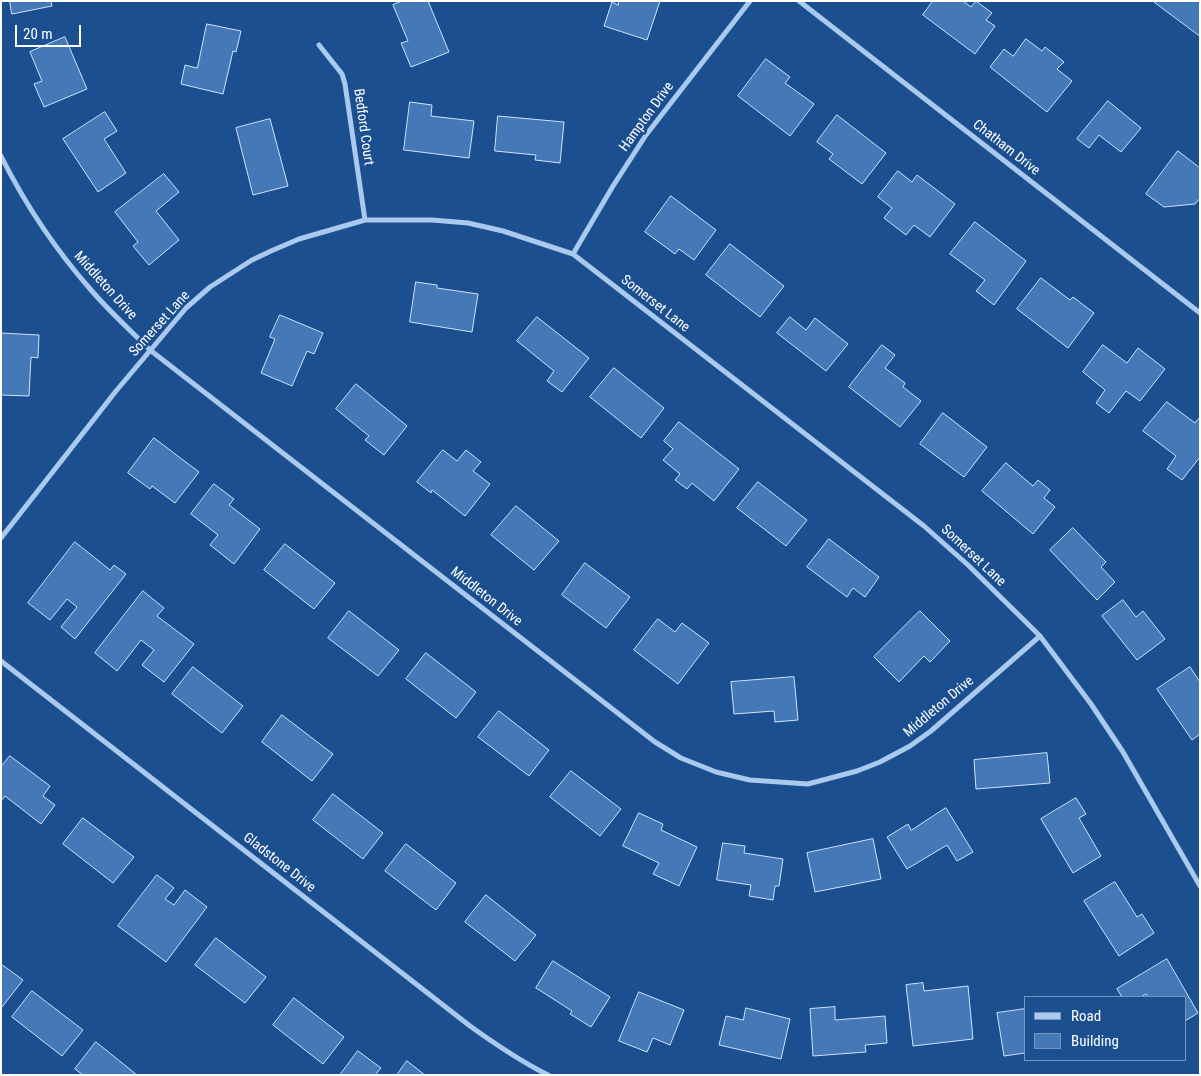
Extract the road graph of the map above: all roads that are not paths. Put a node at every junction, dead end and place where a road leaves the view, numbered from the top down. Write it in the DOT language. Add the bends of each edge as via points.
graph roads {
  1 [pos="750,1"];
  2 [pos="799,1"];
  3 [pos="319,46"];
  4 [pos="1,156"];
  5 [pos="365,220"];
  6 [pos="573,254"];
  7 [pos="1200,313"];
  8 [pos="150,350"];
  9 [pos="1,538"];
  10 [pos="1040,636"];
  11 [pos="1,661"];
  12 [pos="1200,886"];
  13 [pos="548,1075"];
  1 -- 6 [label="street, Hampton Drive" via="646,135"];
  2 -- 7 [label="street, Chatham Drive"];
  3 -- 5 [label="street, Bedford Court" via="342,74 345,84"];
  4 -- 8 [label="street, Middleton Drive" via="61,253 91,290"];
  5 -- 6 [label="street, Somerset Lane" via="468,223"];
  5 -- 8 [label="street, Somerset Lane" via="299,239 252,260 210,287 186,308"];
  6 -- 10 [label="street, Somerset Lane" via="924,526"];
  8 -- 9 [label="street, Somerset Lane"];
  8 -- 10 [label="street, Middleton Drive" via="655,742 681,758 716,772 750,780 808,784 880,762 931,731"];
  10 -- 12 [label="street, Somerset Lane" via="1123,752"];
  11 -- 13 [label="street, Gladstone Drive" via="470,1026"];
}
